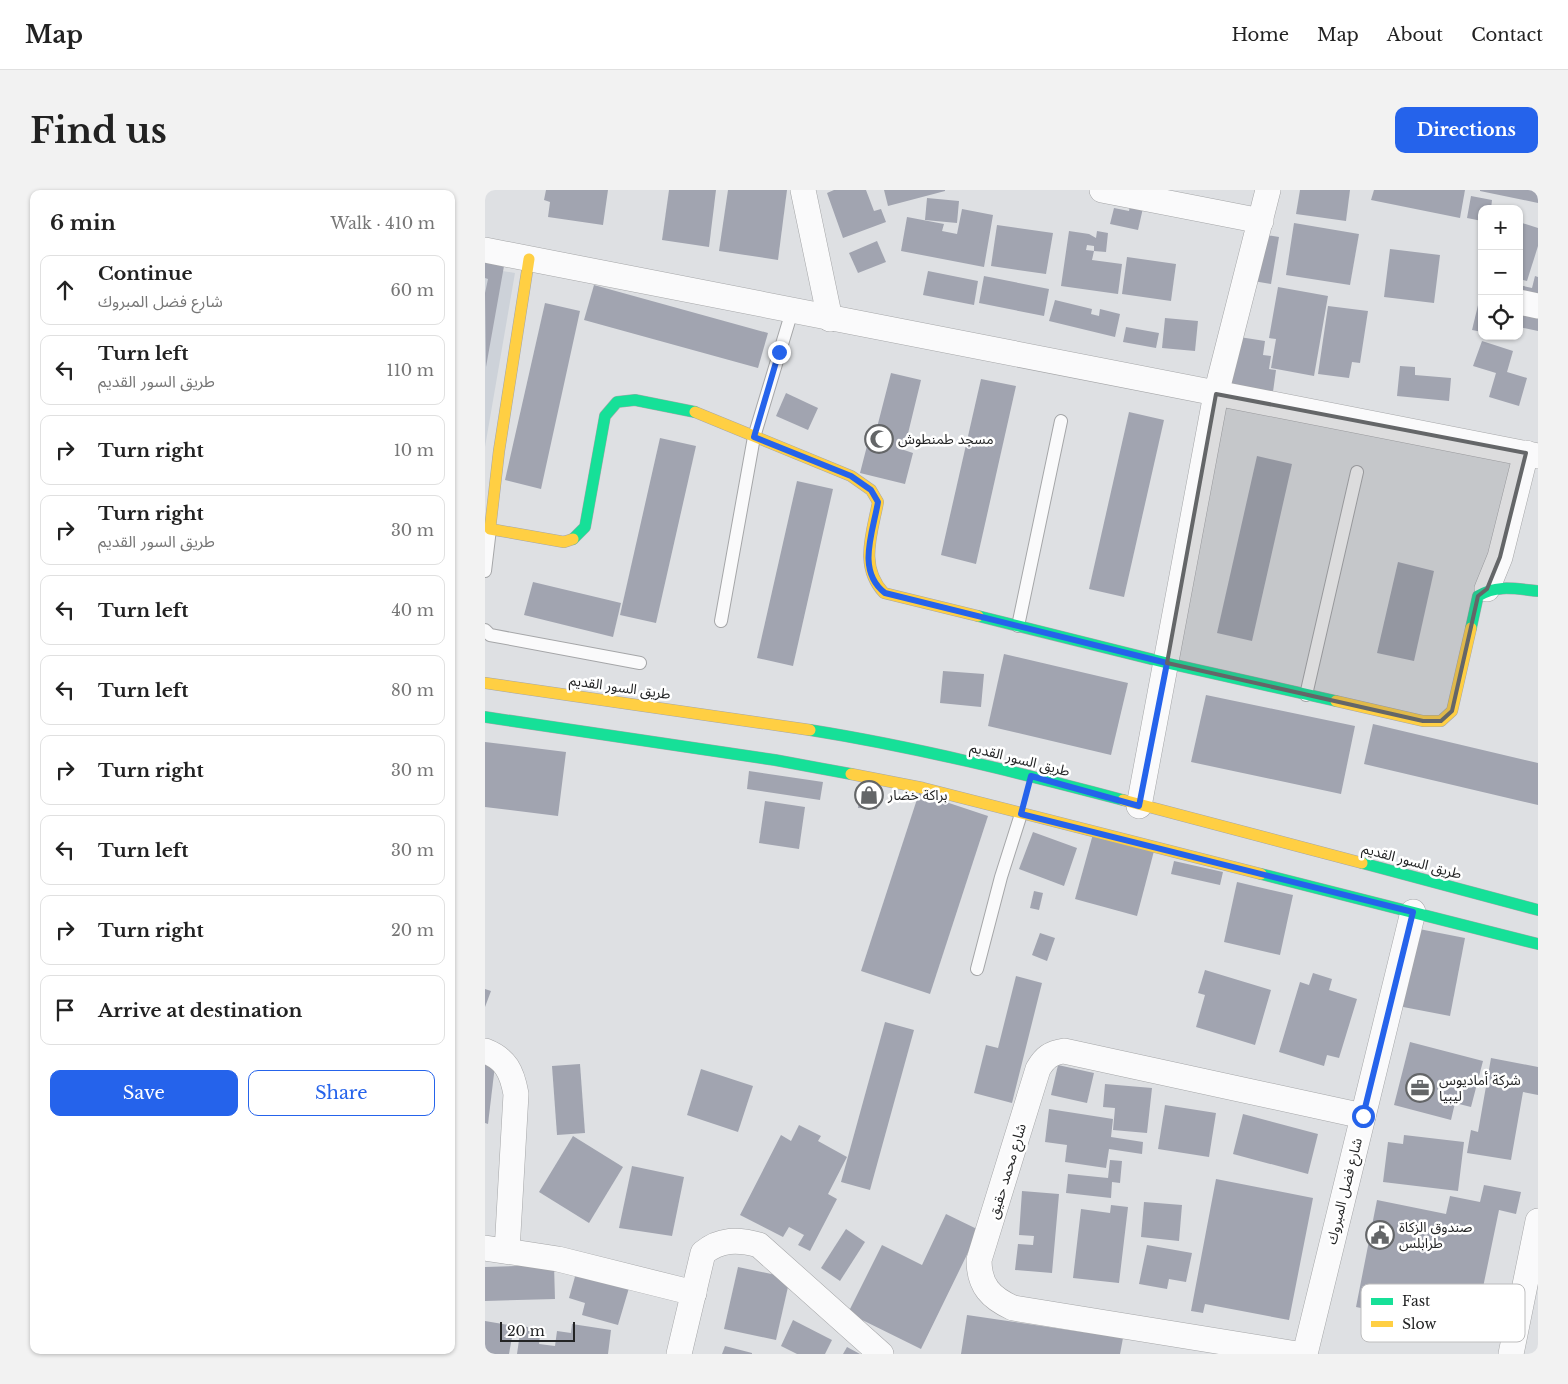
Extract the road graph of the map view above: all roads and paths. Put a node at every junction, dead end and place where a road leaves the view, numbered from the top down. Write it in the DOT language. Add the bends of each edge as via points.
graph roads {
  1 [pos="803,190"];
  2 [pos="1102,190"];
  3 [pos="1268,190"];
  4 [pos="1261,221"];
  5 [pos="485,250"];
  6 [pos="529,259"];
  7 [pos="1523,303"];
  8 [pos="1538,306"];
  9 [pos="792,311"];
  10 [pos="831,319"];
  11 [pos="1216,394"];
  12 [pos="1061,421"];
  13 [pos="754,437"];
  14 [pos="1532,455"];
  15 [pos="1357,472"];
  16 [pos="490,529"];
  17 [pos="485,571"];
  18 [pos="1487,589"];
  19 [pos="1538,591"];
  20 [pos="721,621"];
  21 [pos="1018,626"];
  22 [pos="485,630"];
  23 [pos="640,663"];
  24 [pos="1167,663"];
  25 [pos="485,683"];
  26 [pos="1306,695"];
  27 [pos="485,717"];
  28 [pos="1139,806"];
  29 [pos="1022,809"];
  30 [pos="1538,910"];
  31 [pos="1413,912"];
  32 [pos="1538,944"];
  33 [pos="977,969"];
  34 [pos="485,1051"];
  35 [pos="1363,1116"];
  36 [pos="1538,1221"];
  37 [pos="496,1249"];
  38 [pos="1525,1285"];
  39 [pos="694,1293"];
  40 [pos="679,1354"];
  41 [pos="881,1354"];
  42 [pos="1297,1354"];
  43 [pos="1305,1354"];
  1 -- 10 [label="street"];
  2 -- 4 [label="street"];
  3 -- 4 [label="street"];
  4 -- 11 [label="street"];
  5 -- 6 [label="street"];
  6 -- 9 [label="street"];
  6 -- 16 [label="main road"];
  7 -- 8 [label="street"];
  9 -- 10 [label="street"];
  9 -- 13 [label="lane"];
  10 -- 11 [label="street"];
  11 -- 14 [label="street"];
  11 -- 24 [label="street"];
  12 -- 21 [label="lane"];
  13 -- 16 [label="main road" via="702,413 635,400 617,402 605,416 585,527 576,538 564,542"];
  13 -- 20 [label="lane"];
  13 -- 21 [label="main road" via="851,476 871,490 878,502 867,563 874,585 885,593"];
  14 -- 18 [label="street"];
  15 -- 26 [label="lane"];
  16 -- 17 [label="lane"];
  18 -- 19 [label="main road"];
  18 -- 26 [label="main road" via="1478,596 1452,711 1441,721 1423,721"];
  21 -- 24 [label="main road"];
  22 -- 23 [label="lane" via="490,635"];
  24 -- 26 [label="main road"];
  24 -- 28 [label="street"];
  25 -- 28 [label="main road, طريق السور القديم" via="876,741"];
  27 -- 29 [label="main road" via="847,773"];
  28 -- 30 [label="main road, طريق السور القديم"];
  29 -- 31 [label="main road"];
  29 -- 33 [label="lane"];
  31 -- 32 [label="main road"];
  31 -- 35 [label="street, شارع فضل المبروك"];
  34 -- 37 [label="street" via="505,1063 512,1074 516,1094"];
  35 -- 42 [label="street, شارع محمد حقيق" via="1064,1051 1053,1052 1038,1069 979,1260 979,1274 989,1294 1013,1308"];
  35 -- 43 [label="street, شارع فضل المبروك"];
  36 -- 38 [label="street"];
  37 -- 39 [label="street" via="617,1272"];
  39 -- 40 [label="street"];
  39 -- 41 [label="street" via="700,1261 713,1245 740,1240 759,1245"];
}
